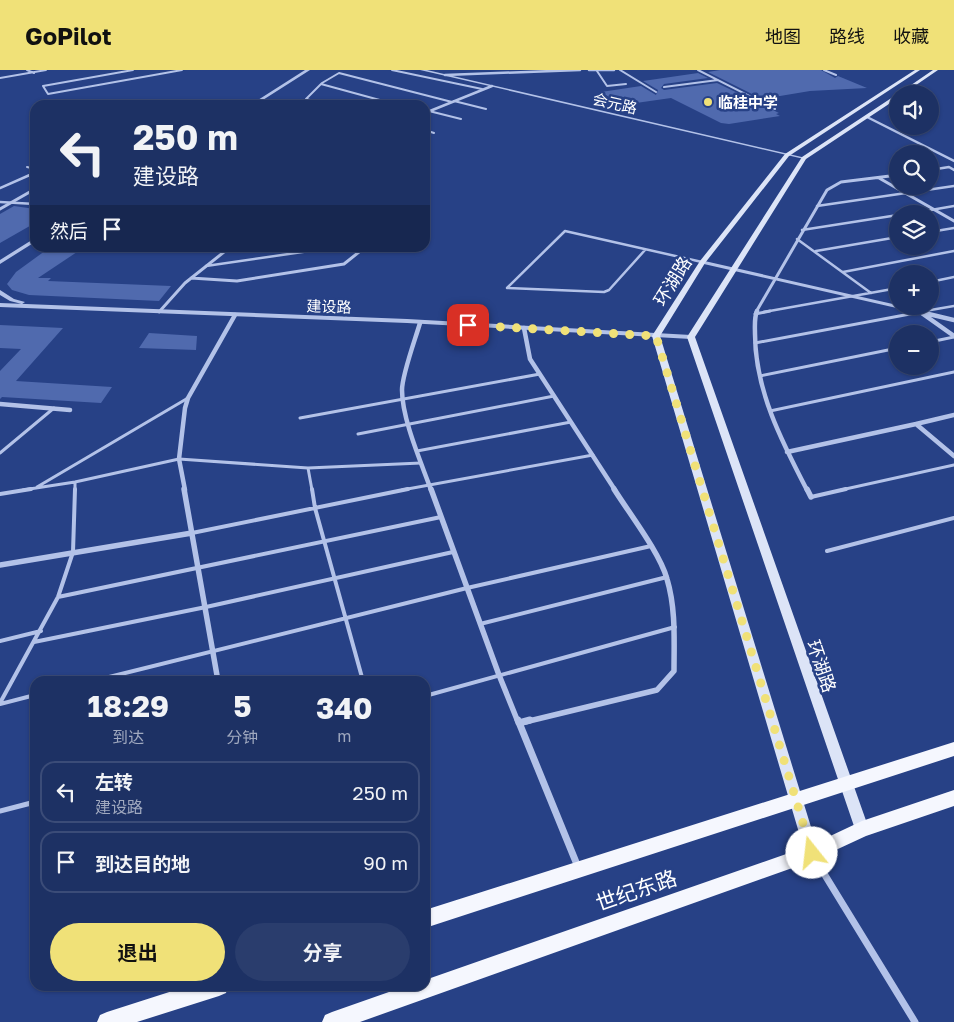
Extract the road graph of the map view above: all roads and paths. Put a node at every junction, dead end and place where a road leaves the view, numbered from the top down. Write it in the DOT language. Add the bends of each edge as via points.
graph roads {
  1 [pos="27,70"];
  2 [pos="46,70"];
  3 [pos="133,70"];
  4 [pos="182,70"];
  5 [pos="308,70"];
  6 [pos="392,70"];
  7 [pos="422,70"];
  8 [pos="580,70"];
  9 [pos="588,70"];
  10 [pos="597,70"];
  11 [pos="614,70"];
  12 [pos="620,70"];
  13 [pos="698,70"];
  14 [pos="824,70"];
  15 [pos="918,70"];
  16 [pos="936,70"];
  17 [pos="34,73"];
  18 [pos="445,75"];
  19 [pos="836,75"];
  20 [pos="0,78"];
  21 [pos="718,80"];
  22 [pos="321,84"];
  23 [pos="626,84"];
  24 [pos="914,85"];
  25 [pos="492,86"];
  26 [pos="664,87"];
  27 [pos="482,89"];
  28 [pos="656,92"];
  29 [pos="260,100"];
  30 [pos="310,100"];
  31 [pos="380,100"];
  32 [pos="453,101"];
  33 [pos="889,102"];
  34 [pos="775,108"];
  35 [pos="486,109"];
  36 [pos="430,110"];
  37 [pos="430,113"];
  38 [pos="867,117"];
  39 [pos="461,120"];
  40 [pos="430,132"];
  41 [pos="434,133"];
  42 [pos="788,154"];
  43 [pos="804,158"];
  44 [pos="954,161"];
  45 [pos="27,168"];
  46 [pos="30,168"];
  47 [pos="939,169"];
  48 [pos="954,170"];
  49 [pos="30,175"];
  50 [pos="889,175"];
  51 [pos="878,177"];
  52 [pos="889,183"];
  53 [pos="954,186"];
  54 [pos="0,188"];
  55 [pos="939,188"];
  56 [pos="30,192"];
  57 [pos="892,195"];
  58 [pos="909,195"];
  59 [pos="0,202"];
  60 [pos="12,202"];
  61 [pos="30,204"];
  62 [pos="926,205"];
  63 [pos="817,206"];
  64 [pos="954,206"];
  65 [pos="0,208"];
  66 [pos="939,209"];
  67 [pos="939,212"];
  68 [pos="889,217"];
  69 [pos="954,221"];
  70 [pos="954,228"];
  71 [pos="802,230"];
  72 [pos="939,230"];
  73 [pos="797,239"];
  74 [pos="889,239"];
  75 [pos="30,243"];
  76 [pos="645,250"];
  77 [pos="816,251"];
  78 [pos="954,251"];
  79 [pos="223,252"];
  80 [pos="302,252"];
  81 [pos="359,252"];
  82 [pos="0,262"];
  83 [pos="702,262"];
  84 [pos="204,266"];
  85 [pos="734,270"];
  86 [pos="843,272"];
  87 [pos="954,277"];
  88 [pos="191,278"];
  89 [pos="775,279"];
  90 [pos="939,280"];
  91 [pos="889,289"];
  92 [pos="0,292"];
  93 [pos="871,292"];
  94 [pos="850,296"];
  95 [pos="889,305"];
  96 [pos="954,306"];
  97 [pos="0,307"];
  98 [pos="39,307"];
  99 [pos="939,309"];
  100 [pos="160,312"];
  101 [pos="755,314"];
  102 [pos="235,315"];
  103 [pos="905,315"];
  104 [pos="925,315"];
  105 [pos="933,315"];
  106 [pos="954,320"];
  107 [pos="420,323"];
  108 [pos="524,328"];
  109 [pos="656,336"];
  110 [pos="691,337"];
  111 [pos="954,337"];
  112 [pos="939,340"];
  113 [pos="755,343"];
  114 [pos="889,350"];
  115 [pos="954,372"];
  116 [pos="540,374"];
  117 [pos="760,376"];
  118 [pos="554,396"];
  119 [pos="188,398"];
  120 [pos="403,399"];
  121 [pos="0,404"];
  122 [pos="55,408"];
  123 [pos="70,410"];
  124 [pos="770,411"];
  125 [pos="954,415"];
  126 [pos="300,418"];
  127 [pos="572,422"];
  128 [pos="916,424"];
  129 [pos="410,426"];
  130 [pos="358,434"];
  131 [pos="417,451"];
  132 [pos="788,452"];
  133 [pos="0,453"];
  134 [pos="593,455"];
  135 [pos="954,456"];
  136 [pos="178,459"];
  137 [pos="420,463"];
  138 [pos="954,465"];
  139 [pos="308,468"];
  140 [pos="75,482"];
  141 [pos="428,485"];
  142 [pos="33,488"];
  143 [pos="0,494"];
  144 [pos="811,497"];
  145 [pos="315,508"];
  146 [pos="440,517"];
  147 [pos="954,518"];
  148 [pos="192,533"];
  149 [pos="324,543"];
  150 [pos="651,546"];
  151 [pos="828,550"];
  152 [pos="73,552"];
  153 [pos="453,552"];
  154 [pos="0,565"];
  155 [pos="199,570"];
  156 [pos="667,577"];
  157 [pos="335,579"];
  158 [pos="467,588"];
  159 [pos="58,596"];
  160 [pos="206,607"];
  161 [pos="345,618"];
  162 [pos="480,624"];
  163 [pos="675,627"];
  164 [pos="41,631"];
  165 [pos="0,641"];
  166 [pos="34,642"];
  167 [pos="213,652"];
  168 [pos="114,676"];
  169 [pos="217,676"];
  170 [pos="362,676"];
  171 [pos="499,676"];
  172 [pos="430,695"];
  173 [pos="30,696"];
  174 [pos="0,703"];
  175 [pos="519,723"];
  176 [pos="954,749"];
  177 [pos="846,784"];
  178 [pos="954,798"];
  179 [pos="797,801"];
  180 [pos="30,803"];
  181 [pos="0,811"];
  182 [pos="862,830"];
  183 [pos="812,853"];
  184 [pos="578,868"];
  185 [pos="430,916"];
  186 [pos="430,987"];
  187 [pos="204,991"];
  188 [pos="420,991"];
  189 [pos="107,1022"];
  190 [pos="332,1022"];
  191 [pos="914,1022"];
  1 -- 17 [label="lane"];
  2 -- 17 [label="lane"];
  3 -- 4 [label="lane" via="43,86 48,94"];
  5 -- 29 [label="street"];
  6 -- 27 [label="lane"];
  7 -- 18 [label="street, 会元路"];
  8 -- 18 [label="street"];
  9 -- 10 [label="street"];
  10 -- 11 [label="street"];
  10 -- 23 [label="lane" via="607,86"];
  12 -- 28 [label="lane"];
  13 -- 21 [label="lane"];
  14 -- 19 [label="lane"];
  15 -- 42 [label="main road, 环湖路"];
  16 -- 24 [label="main road"];
  17 -- 20 [label="lane"];
  18 -- 25 [label="street, 会元路"];
  21 -- 26 [label="lane"];
  21 -- 34 [label="lane"];
  22 -- 30 [label="lane" via="306,99"];
  22 -- 31 [label="lane"];
  22 -- 32 [label="lane" via="339,73"];
  25 -- 27 [label="street"];
  25 -- 42 [label="street, 会元路"];
  27 -- 32 [label="street"];
  32 -- 35 [label="lane"];
  32 -- 36 [label="street"];
  33 -- 38 [label="main road"];
  37 -- 39 [label="lane"];
  38 -- 43 [label="main road"];
  38 -- 44 [label="street"];
  40 -- 41 [label="lane"];
  42 -- 43 [label="street, 会元路"];
  42 -- 83 [label="main road, 环湖路"];
  43 -- 85 [label="main road"];
  45 -- 46 [label="lane"];
  47 -- 48 [label="street" via="949,167"];
  49 -- 54 [label="lane"];
  50 -- 51 [label="street"];
  51 -- 52 [label="street"];
  51 -- 63 [label="street" via="836,184 827,190"];
  53 -- 55 [label="lane"];
  56 -- 60 [label="street"];
  57 -- 63 [label="lane"];
  58 -- 62 [label="street"];
  59 -- 60 [label="lane"];
  60 -- 61 [label="lane"];
  60 -- 65 [label="street"];
  63 -- 71 [label="street"];
  64 -- 66 [label="lane"];
  67 -- 69 [label="street"];
  68 -- 71 [label="lane"];
  70 -- 72 [label="lane"];
  71 -- 73 [label="street"];
  73 -- 77 [label="lane"];
  73 -- 89 [label="street"];
  74 -- 77 [label="lane"];
  75 -- 82 [label="street"];
  76 -- 76 [label="lane" via="604,292 507,288 565,231"];
  76 -- 83 [label="lane"];
  77 -- 86 [label="lane"];
  78 -- 86 [label="lane"];
  79 -- 84 [label="street"];
  80 -- 84 [label="lane"];
  81 -- 88 [label="street" via="344,264 237,281"];
  83 -- 85 [label="street"];
  83 -- 109 [label="main road, 环湖路"];
  84 -- 88 [label="street"];
  85 -- 89 [label="street"];
  85 -- 110 [label="main road"];
  86 -- 93 [label="lane"];
  87 -- 90 [label="lane"];
  88 -- 100 [label="street"];
  89 -- 94 [label="street"];
  89 -- 101 [label="street"];
  91 -- 93 [label="lane"];
  92 -- 98 [label="street" via="12,300"];
  93 -- 94 [label="lane"];
  94 -- 95 [label="street"];
  94 -- 101 [label="lane"];
  96 -- 99 [label="lane"];
  97 -- 98 [label="street, 建设路"];
  98 -- 100 [label="street, 建设路"];
  100 -- 102 [label="street, 建设路"];
  101 -- 113 [label="street"];
  102 -- 107 [label="street, 建设路"];
  102 -- 119 [label="street"];
  103 -- 113 [label="lane"];
  104 -- 111 [label="street"];
  105 -- 106 [label="street"];
  107 -- 108 [label="street, 建设路"];
  107 -- 120 [label="street" via="404,380"];
  108 -- 109 [label="street, 建设路"];
  108 -- 116 [label="street" via="530,359"];
  109 -- 110 [label="street, 建设路"];
  109 -- 179 [label="main road"];
  110 -- 177 [label="main road, 环湖路"];
  111 -- 112 [label="lane"];
  113 -- 117 [label="street"];
  114 -- 117 [label="lane"];
  115 -- 124 [label="lane"];
  116 -- 118 [label="street"];
  116 -- 120 [label="lane"];
  117 -- 124 [label="street"];
  118 -- 127 [label="street"];
  118 -- 129 [label="lane"];
  119 -- 136 [label="street"];
  119 -- 142 [label="lane"];
  120 -- 126 [label="lane"];
  120 -- 129 [label="street"];
  121 -- 122 [label="street"];
  122 -- 123 [label="street"];
  122 -- 133 [label="lane"];
  124 -- 132 [label="street"];
  125 -- 128 [label="street"];
  127 -- 131 [label="lane"];
  127 -- 134 [label="street"];
  128 -- 132 [label="street"];
  128 -- 135 [label="street"];
  129 -- 130 [label="lane"];
  129 -- 131 [label="street"];
  131 -- 137 [label="street"];
  132 -- 144 [label="street"];
  134 -- 141 [label="lane"];
  134 -- 150 [label="street"];
  136 -- 139 [label="lane"];
  136 -- 140 [label="lane"];
  136 -- 148 [label="street"];
  137 -- 139 [label="lane"];
  137 -- 141 [label="street"];
  138 -- 144 [label="lane"];
  139 -- 145 [label="lane"];
  140 -- 142 [label="lane"];
  140 -- 152 [label="lane"];
  141 -- 145 [label="lane"];
  141 -- 146 [label="street"];
  142 -- 143 [label="lane"];
  145 -- 148 [label="lane"];
  145 -- 149 [label="lane"];
  146 -- 149 [label="lane"];
  146 -- 153 [label="street"];
  147 -- 151 [label="lane"];
  148 -- 152 [label="street"];
  148 -- 155 [label="street"];
  149 -- 155 [label="lane"];
  149 -- 157 [label="lane"];
  150 -- 156 [label="street"];
  150 -- 158 [label="lane"];
  152 -- 154 [label="street"];
  152 -- 159 [label="lane"];
  153 -- 157 [label="lane"];
  153 -- 158 [label="street"];
  155 -- 159 [label="lane"];
  155 -- 160 [label="street"];
  156 -- 162 [label="lane"];
  156 -- 163 [label="street"];
  157 -- 160 [label="lane"];
  157 -- 161 [label="lane"];
  158 -- 161 [label="lane"];
  158 -- 162 [label="street"];
  159 -- 164 [label="lane"];
  160 -- 166 [label="lane"];
  160 -- 167 [label="street"];
  161 -- 167 [label="lane"];
  161 -- 170 [label="lane"];
  162 -- 171 [label="street"];
  163 -- 171 [label="lane"];
  163 -- 175 [label="street" via="674,670 657,690"];
  164 -- 165 [label="lane"];
  164 -- 166 [label="lane"];
  166 -- 174 [label="lane"];
  167 -- 168 [label="lane"];
  167 -- 169 [label="street"];
  171 -- 172 [label="lane"];
  171 -- 175 [label="street"];
  173 -- 174 [label="lane"];
  175 -- 184 [label="street"];
  176 -- 177 [label="main road, 世纪东路"];
  177 -- 179 [label="main road, 世纪东路"];
  177 -- 182 [label="main road, 环湖路"];
  178 -- 182 [label="main road, 世纪东路"];
  179 -- 183 [label="main road"];
  179 -- 184 [label="main road, 世纪东路"];
  180 -- 181 [label="lane"];
  182 -- 183 [label="main road, 世纪东路"];
  183 -- 186 [label="main road, 世纪东路"];
  183 -- 191 [label="street"];
  184 -- 185 [label="main road, 世纪东路"];
  187 -- 189 [label="main road"];
  188 -- 190 [label="main road, 世纪东路"];
}
